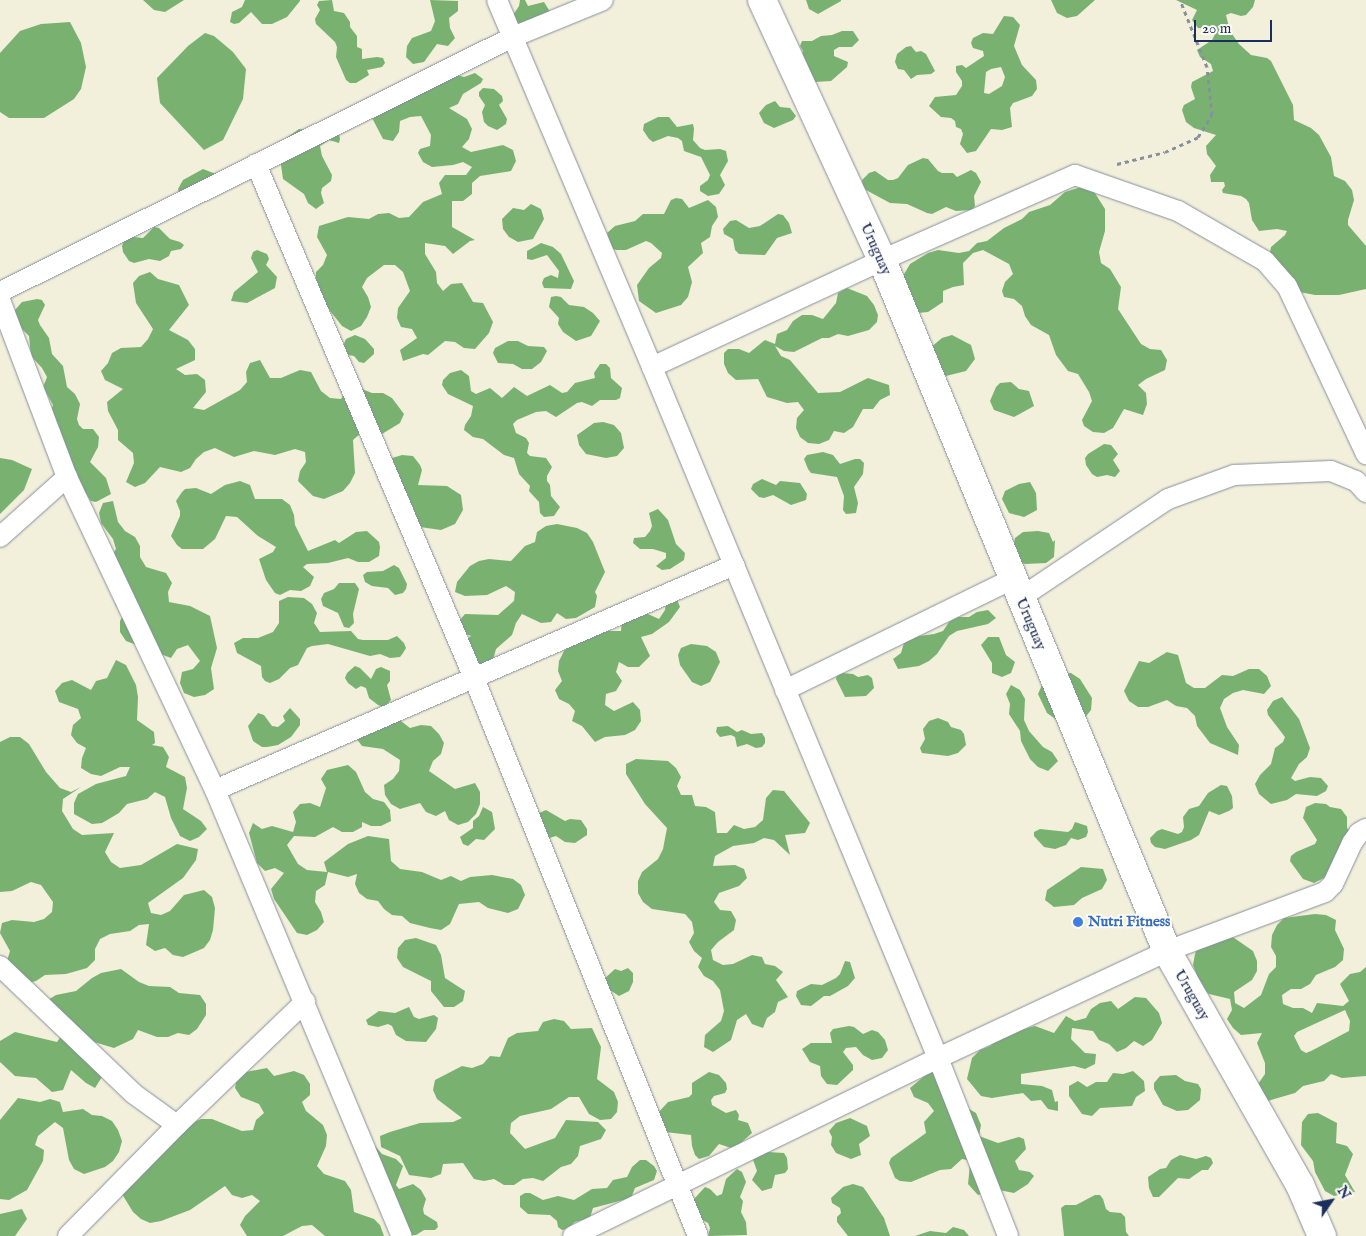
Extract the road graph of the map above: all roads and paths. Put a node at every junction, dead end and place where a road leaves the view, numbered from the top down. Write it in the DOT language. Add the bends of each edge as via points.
graph roads {
  1 [pos="496,0"];
  2 [pos="603,0"];
  3 [pos="762,0"];
  4 [pos="1180,0"];
  5 [pos="513,37"];
  6 [pos="256,164"];
  7 [pos="1075,174"];
  8 [pos="882,260"];
  9 [pos="0,292"];
  10 [pos="0,300"];
  11 [pos="652,367"];
  12 [pos="1366,454"];
  13 [pos="67,476"];
  14 [pos="1366,492"];
  15 [pos="0,537"];
  16 [pos="734,565"];
  17 [pos="1016,588"];
  18 [pos="474,678"];
  19 [pos="785,690"];
  20 [pos="215,790"];
  21 [pos="1366,829"];
  22 [pos="1167,951"];
  23 [pos="0,966"];
  24 [pos="305,1002"];
  25 [pos="938,1058"];
  26 [pos="177,1125"];
  27 [pos="678,1185"];
  28 [pos="68,1236"];
  29 [pos="402,1236"];
  30 [pos="573,1236"];
  31 [pos="698,1236"];
  32 [pos="1008,1236"];
  33 [pos="1322,1236"];
  1 -- 5 [label="street"];
  2 -- 5 [label="street"];
  3 -- 8 [label="main road, Uruguay"];
  4 -- 7 [label="path" via="1207,67 1212,115 1198,137 1165,152"];
  5 -- 6 [label="street"];
  5 -- 11 [label="street"];
  6 -- 9 [label="street"];
  6 -- 18 [label="street"];
  7 -- 8 [label="street"];
  7 -- 12 [label="street" via="1178,211 1264,261 1287,286"];
  8 -- 11 [label="street"];
  8 -- 17 [label="main road, Uruguay"];
  10 -- 13 [label="street"];
  11 -- 16 [label="street"];
  13 -- 15 [label="street"];
  13 -- 20 [label="street"];
  14 -- 17 [label="street" via="1356,481 1331,471 1234,475 1168,499"];
  16 -- 18 [label="street"];
  16 -- 19 [label="street"];
  17 -- 19 [label="street"];
  17 -- 22 [label="main road, Uruguay"];
  18 -- 20 [label="street"];
  18 -- 27 [label="street"];
  19 -- 25 [label="street"];
  20 -- 24 [label="street"];
  21 -- 22 [label="street" via="1352,843 1334,884 1325,892"];
  22 -- 25 [label="street"];
  22 -- 33 [label="main road, Uruguay" via="1300,1186"];
  23 -- 26 [label="street" via="134,1094"];
  24 -- 26 [label="street"];
  24 -- 29 [label="street"];
  25 -- 27 [label="street"];
  25 -- 32 [label="street"];
  26 -- 28 [label="street"];
  27 -- 30 [label="street"];
  27 -- 31 [label="street"];
}
